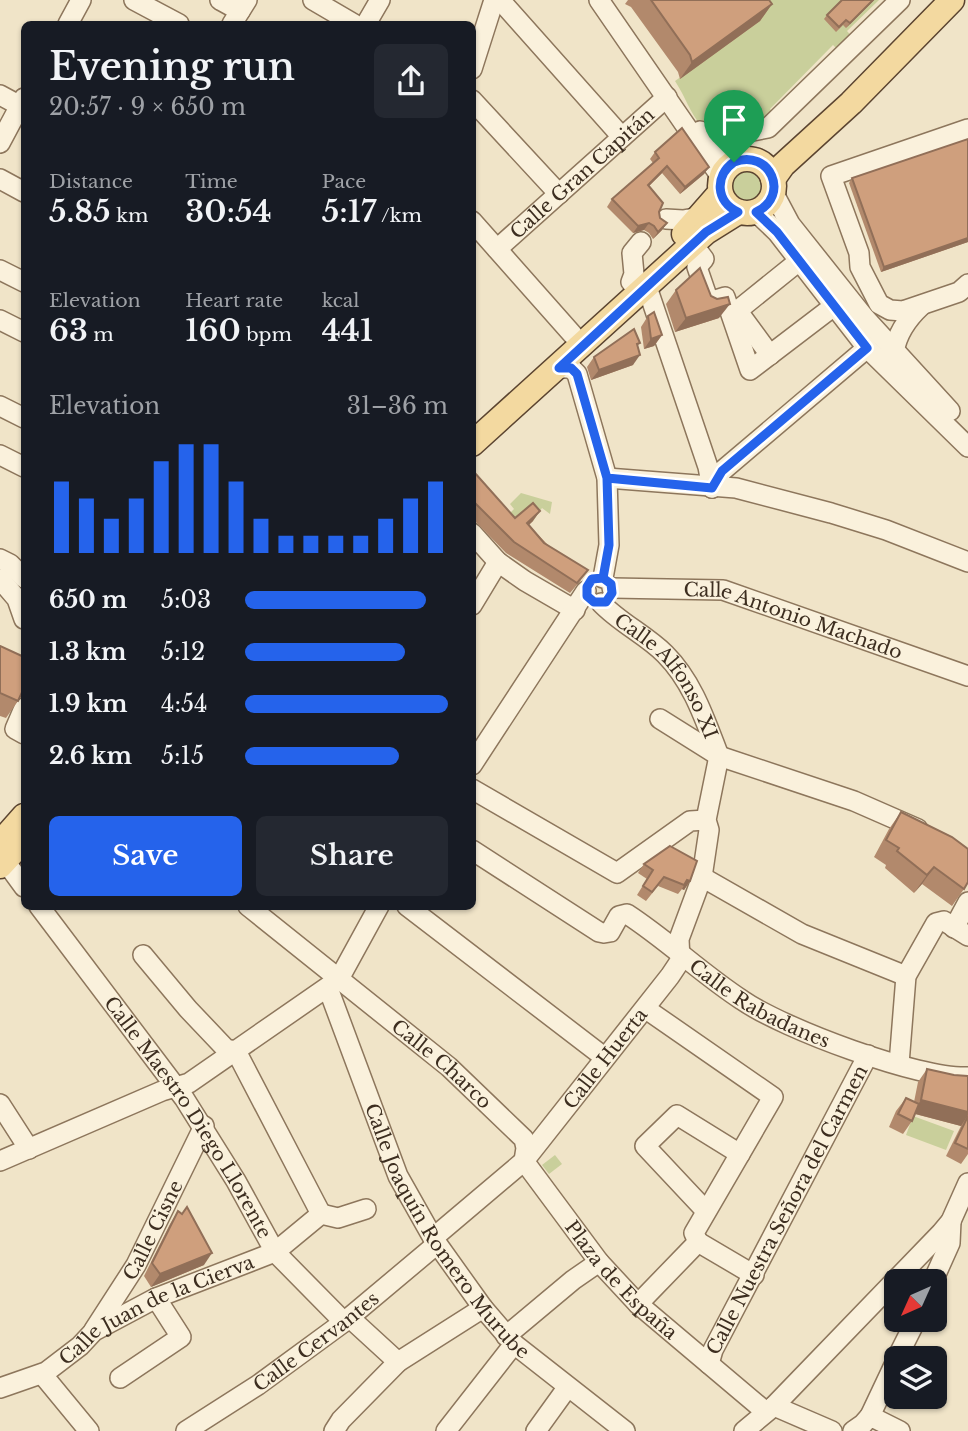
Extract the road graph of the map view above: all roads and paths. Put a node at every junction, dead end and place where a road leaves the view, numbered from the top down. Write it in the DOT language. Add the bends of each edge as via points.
graph roads {
  1 [pos="81,0"];
  2 [pos="134,0"];
  3 [pos="220,0"];
  4 [pos="313,0"];
  5 [pos="380,0"];
  6 [pos="494,0"];
  7 [pos="500,0"];
  8 [pos="598,0"];
  9 [pos="900,0"];
  10 [pos="952,0"];
  11 [pos="239,12"];
  12 [pos="70,21"];
  13 [pos="172,21"];
  14 [pos="349,21"];
  15 [pos="368,21"];
  16 [pos="476,56"];
  17 [pos="887,65"];
  18 [pos="0,95"];
  19 [pos="667,97"];
  20 [pos="21,103"];
  21 [pos="476,104"];
  22 [pos="21,107"];
  23 [pos="968,129"];
  24 [pos="737,134"];
  25 [pos="704,135"];
  26 [pos="622,136"];
  27 [pos="0,142"];
  28 [pos="735,169"];
  29 [pos="0,179"];
  30 [pos="773,186"];
  31 [pos="21,190"];
  32 [pos="559,194"];
  33 [pos="747,212"];
  34 [pos="701,217"];
  35 [pos="666,219"];
  36 [pos="476,225"];
  37 [pos="641,242"];
  38 [pos="497,249"];
  39 [pos="698,251"];
  40 [pos="799,261"];
  41 [pos="0,270"];
  42 [pos="21,280"];
  43 [pos="968,284"];
  44 [pos="639,285"];
  45 [pos="873,294"];
  46 [pos="842,303"];
  47 [pos="916,311"];
  48 [pos="734,313"];
  49 [pos="864,317"];
  50 [pos="2,321"];
  51 [pos="21,330"];
  52 [pos="573,335"];
  53 [pos="867,348"];
  54 [pos="894,352"];
  55 [pos="770,355"];
  56 [pos="559,368"];
  57 [pos="0,406"];
  58 [pos="21,416"];
  59 [pos="476,421"];
  60 [pos="968,429"];
  61 [pos="476,441"];
  62 [pos="968,447"];
  63 [pos="0,455"];
  64 [pos="21,466"];
  65 [pos="607,478"];
  66 [pos="712,488"];
  67 [pos="476,537"];
  68 [pos="0,559"];
  69 [pos="498,562"];
  70 [pos="968,562"];
  71 [pos="21,575"];
  72 [pos="0,579"];
  73 [pos="601,590"];
  74 [pos="476,598"];
  75 [pos="21,610"];
  76 [pos="575,611"];
  77 [pos="968,677"];
  78 [pos="21,715"];
  79 [pos="660,719"];
  80 [pos="21,732"];
  81 [pos="719,756"];
  82 [pos="476,759"];
  83 [pos="476,791"];
  84 [pos="706,820"];
  85 [pos="21,822"];
  86 [pos="932,836"];
  87 [pos="21,843"];
  88 [pos="476,853"];
  89 [pos="2,857"];
  90 [pos="702,877"];
  91 [pos="21,883"];
  92 [pos="968,902"];
  93 [pos="42,910"];
  94 [pos="252,910"];
  95 [pos="377,910"];
  96 [pos="412,910"];
  97 [pos="961,932"];
  98 [pos="679,952"];
  99 [pos="143,955"];
  100 [pos="906,976"];
  101 [pos="334,983"];
  102 [pos="646,1009"];
  103 [pos="236,1051"];
  104 [pos="868,1055"];
  105 [pos="604,1057"];
  106 [pos="899,1064"];
  107 [pos="968,1077"];
  108 [pos="176,1087"];
  109 [pos="0,1104"];
  110 [pos="204,1126"];
  111 [pos="29,1149"];
  112 [pos="740,1154"];
  113 [pos="0,1161"];
  114 [pos="524,1161"];
  115 [pos="968,1183"];
  116 [pos="366,1209"];
  117 [pos="706,1211"];
  118 [pos="321,1214"];
  119 [pos="951,1221"];
  120 [pos="435,1241"];
  121 [pos="698,1242"];
  122 [pos="275,1252"];
  123 [pos="599,1262"];
  124 [pos="938,1269"];
  125 [pos="754,1275"];
  126 [pos="156,1298"];
  127 [pos="638,1304"];
  128 [pos="483,1308"];
  129 [pos="347,1320"];
  130 [pos="94,1331"];
  131 [pos="510,1340"];
  132 [pos="398,1362"];
  133 [pos="709,1364"];
  134 [pos="41,1374"];
  135 [pos="120,1378"];
  136 [pos="884,1386"];
  137 [pos="0,1388"];
  138 [pos="567,1388"];
  139 [pos="770,1409"];
  140 [pos="870,1416"];
  141 [pos="89,1431"];
  142 [pos="186,1431"];
  143 [pos="334,1431"];
  144 [pos="446,1431"];
  145 [pos="536,1431"];
  146 [pos="625,1431"];
  147 [pos="744,1431"];
  148 [pos="832,1431"];
  149 [pos="853,1431"];
  150 [pos="900,1431"];
  1 -- 12 [label="street"];
  2 -- 13 [label="street"];
  3 -- 11 [label="street"];
  4 -- 14 [label="street"];
  5 -- 15 [label="street"];
  6 -- 16 [label="street"];
  7 -- 26 [label="street"];
  8 -- 19 [label="street"];
  9 -- 24 [label="street" via="771,126"];
  10 -- 17 [label="main road"];
  17 -- 28 [label="main road" via="778,148"];
  17 -- 30 [label="main road" via="783,165"];
  18 -- 20 [label="street"];
  19 -- 25 [label="street"];
  19 -- 26 [label="street, Calle Gran Capitán"];
  19 -- 28 [label="street" via="676,115"];
  21 -- 32 [label="street"];
  22 -- 27 [label="street"];
  23 -- 45 [label="street" via="831,176"];
  24 -- 25 [label="street"];
  24 -- 28 [label="street" via="730,145"];
  25 -- 28 [label="street"];
  26 -- 32 [label="street, Calle Gran Capitán"];
  28 -- 30 [label="main road" via="768,169"];
  28 -- 33 [label="main road" via="727,205"];
  28 -- 34 [label="main road"];
  29 -- 31 [label="street"];
  30 -- 33 [label="main road" via="768,204"];
  30 -- 46 [label="street" via="790,224"];
  32 -- 38 [label="street, Calle Gran Capitán"];
  33 -- 40 [label="street" via="777,232"];
  33 -- 44 [label="main road" via="711,228"];
  34 -- 35 [label="street"];
  34 -- 44 [label="main road"];
  36 -- 38 [label="street"];
  37 -- 44 [label="street" via="632,253"];
  38 -- 52 [label="street"];
  39 -- 48 [label="street" via="704,259 697,267 698,275 709,302 724,297"];
  40 -- 46 [label="street"];
  40 -- 48 [label="street"];
  41 -- 42 [label="street"];
  43 -- 47 [label="street"];
  44 -- 52 [label="main road"];
  44 -- 56 [label="main road"];
  44 -- 66 [label="street"];
  45 -- 46 [label="street"];
  45 -- 47 [label="street" via="879,304 894,311"];
  46 -- 49 [label="street"];
  46 -- 53 [label="street"];
  46 -- 55 [label="street"];
  47 -- 49 [label="street" via="882,324"];
  47 -- 54 [label="street" via="896,340"];
  48 -- 55 [label="street"];
  48 -- 55 [label="street" via="750,370"];
  49 -- 54 [label="street"];
  50 -- 51 [label="street"];
  52 -- 59 [label="main road"];
  53 -- 62 [label="street"];
  53 -- 66 [label="street" via="722,471"];
  54 -- 60 [label="street"];
  56 -- 61 [label="main road"];
  56 -- 65 [label="street" via="571,368 577,374"];
  57 -- 58 [label="street"];
  63 -- 64 [label="street"];
  65 -- 66 [label="street"];
  65 -- 73 [label="street" via="609,545"];
  66 -- 70 [label="street" via="736,488 831,513"];
  67 -- 69 [label="street"];
  68 -- 71 [label="street"];
  69 -- 74 [label="street"];
  69 -- 76 [label="street"];
  72 -- 75 [label="street"];
  73 -- 76 [label="street"];
  73 -- 77 [label="street, Calle Antonio Machado" via="723,590"];
  73 -- 81 [label="street, Calle Alfonso XI" via="617,620 673,663 698,702"];
  76 -- 82 [label="street"];
  78 -- 80 [label="street" via="15,729"];
  79 -- 81 [label="street"];
  81 -- 84 [label="street, Calle Huerta"];
  81 -- 86 [label="street" via="854,801"];
  83 -- 84 [label="street" via="617,873 690,821"];
  84 -- 90 [label="street, Calle Huerta" via="709,830"];
  85 -- 89 [label="main road"];
  87 -- 89 [label="main road"];
  88 -- 98 [label="street, Calle Rabadanes" via="599,932 610,932 619,916 627,914"];
  89 -- 91 [label="street"];
  90 -- 98 [label="street, Calle Huerta"];
  90 -- 100 [label="street" via="802,934"];
  92 -- 97 [label="street"];
  93 -- 108 [label="street, Calle Maestro Diego Llorente"];
  94 -- 101 [label="street, Calle Charco"];
  95 -- 101 [label="street"];
  96 -- 105 [label="street"];
  97 -- 100 [label="street" via="944,920 932,927"];
  98 -- 102 [label="street, Calle Huerta" via="678,963"];
  98 -- 104 [label="street, Calle Rabadanes" via="764,1013"];
  99 -- 103 [label="street" via="226,1049"];
  100 -- 106 [label="street"];
  101 -- 103 [label="street"];
  101 -- 114 [label="street, Calle Charco" via="449,1067 522,1136"];
  101 -- 120 [label="street, Calle Joaquín Romero Murube" via="398,1177"];
  102 -- 105 [label="street, Calle Huerta"];
  102 -- 112 [label="street" via="773,1097"];
  103 -- 108 [label="street" via="190,1083"];
  103 -- 118 [label="street"];
  104 -- 106 [label="street, Calle Rabadanes"];
  104 -- 125 [label="street, Calle Nuestra Señora del Carmen"];
  105 -- 114 [label="street, Calle Huerta"];
  106 -- 107 [label="street, Calle Rabadanes" via="942,1076"];
  108 -- 110 [label="street, Calle Maestro Diego Llorente"];
  108 -- 111 [label="street"];
  109 -- 111 [label="street"];
  110 -- 122 [label="street, Calle Maestro Diego Llorente"];
  110 -- 130 [label="street, Calle Cisne" via="136,1265"];
  111 -- 113 [label="street"];
  112 -- 117 [label="street"];
  112 -- 117 [label="street" via="677,1115 645,1146"];
  114 -- 120 [label="street, Calle Huerta"];
  114 -- 123 [label="street, Plaza de España"];
  115 -- 119 [label="street"];
  116 -- 118 [label="street" via="338,1218"];
  117 -- 121 [label="street" via="694,1233"];
  118 -- 122 [label="street, Calle Juan de la Cierva"];
  119 -- 124 [label="street" via="950,1243"];
  119 -- 139 [label="street"];
  120 -- 128 [label="street, Calle Joaquín Romero Murube"];
  120 -- 129 [label="street, Calle Cervantes"];
  121 -- 125 [label="street"];
  121 -- 127 [label="street"];
  122 -- 126 [label="street, Calle Juan de la Cierva"];
  122 -- 129 [label="street, Calle Maestro Diego Llorente"];
  123 -- 127 [label="street, Plaza de España"];
  123 -- 131 [label="street" via="573,1280"];
  125 -- 133 [label="street, Calle Nuestra Señora del Carmen"];
  126 -- 130 [label="street, Calle Juan de la Cierva"];
  126 -- 135 [label="street" via="181,1337"];
  127 -- 133 [label="street, Plaza de España"];
  128 -- 131 [label="street, Calle Joaquín Romero Murube"];
  128 -- 132 [label="street"];
  129 -- 132 [label="street, Calle Maestro Diego Llorente"];
  129 -- 142 [label="street, Calle Cervantes"];
  130 -- 134 [label="street, Calle Juan de la Cierva"];
  131 -- 138 [label="street, Calle Joaquín Romero Murube"];
  131 -- 144 [label="street"];
  132 -- 143 [label="street"];
  133 -- 139 [label="street, Plaza de España"];
  134 -- 137 [label="street, Calle Juan de la Cierva"];
  134 -- 141 [label="street"];
  136 -- 140 [label="street"];
  138 -- 145 [label="street"];
  138 -- 146 [label="street, Calle Joaquín Romero Murube"];
  139 -- 147 [label="street"];
  139 -- 148 [label="street, Plaza de España"];
  140 -- 149 [label="street"];
  140 -- 150 [label="street"];
}
